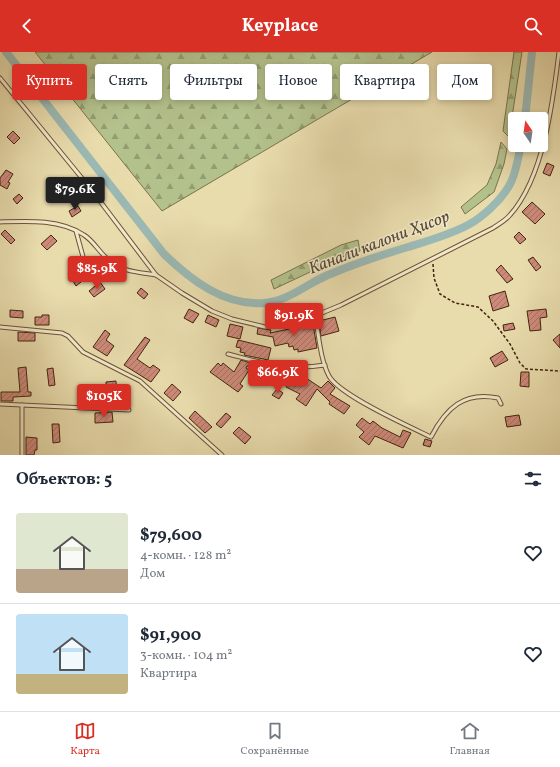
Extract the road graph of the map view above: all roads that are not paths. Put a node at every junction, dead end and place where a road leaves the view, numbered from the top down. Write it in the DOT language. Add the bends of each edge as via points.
graph roads {
  1 [pos="559,52"];
  2 [pos="0,78"];
  3 [pos="0,222"];
  4 [pos="76,231"];
  5 [pos="85,264"];
  6 [pos="156,275"];
  7 [pos="315,316"];
  8 [pos="0,327"];
  9 [pos="228,354"];
  10 [pos="325,365"];
  11 [pos="0,404"];
  12 [pos="22,404"];
  13 [pos="501,404"];
  14 [pos="129,410"];
  15 [pos="22,455"];
  16 [pos="222,455"];
  1 -- 7 [label="lane" via="541,154 532,180 510,216 493,228 433,259"];
  2 -- 6 [label="lane" via="90,188"];
  3 -- 4 [label="lane" via="55,224"];
  4 -- 5 [label="lane"];
  4 -- 6 [label="lane" via="85,235 110,261 126,271"];
  6 -- 7 [label="lane" via="212,311 250,325 278,326"];
  7 -- 10 [label="lane"];
  8 -- 16 [label="lane" via="62,333 68,336 83,352 140,381"];
  9 -- 10 [label="lane" via="287,367"];
  10 -- 13 [label="lane" via="329,376 338,387 431,437 452,407 468,398 484,395 498,398"];
  11 -- 12 [label="lane"];
  12 -- 14 [label="lane"];
  12 -- 15 [label="lane"];
}
